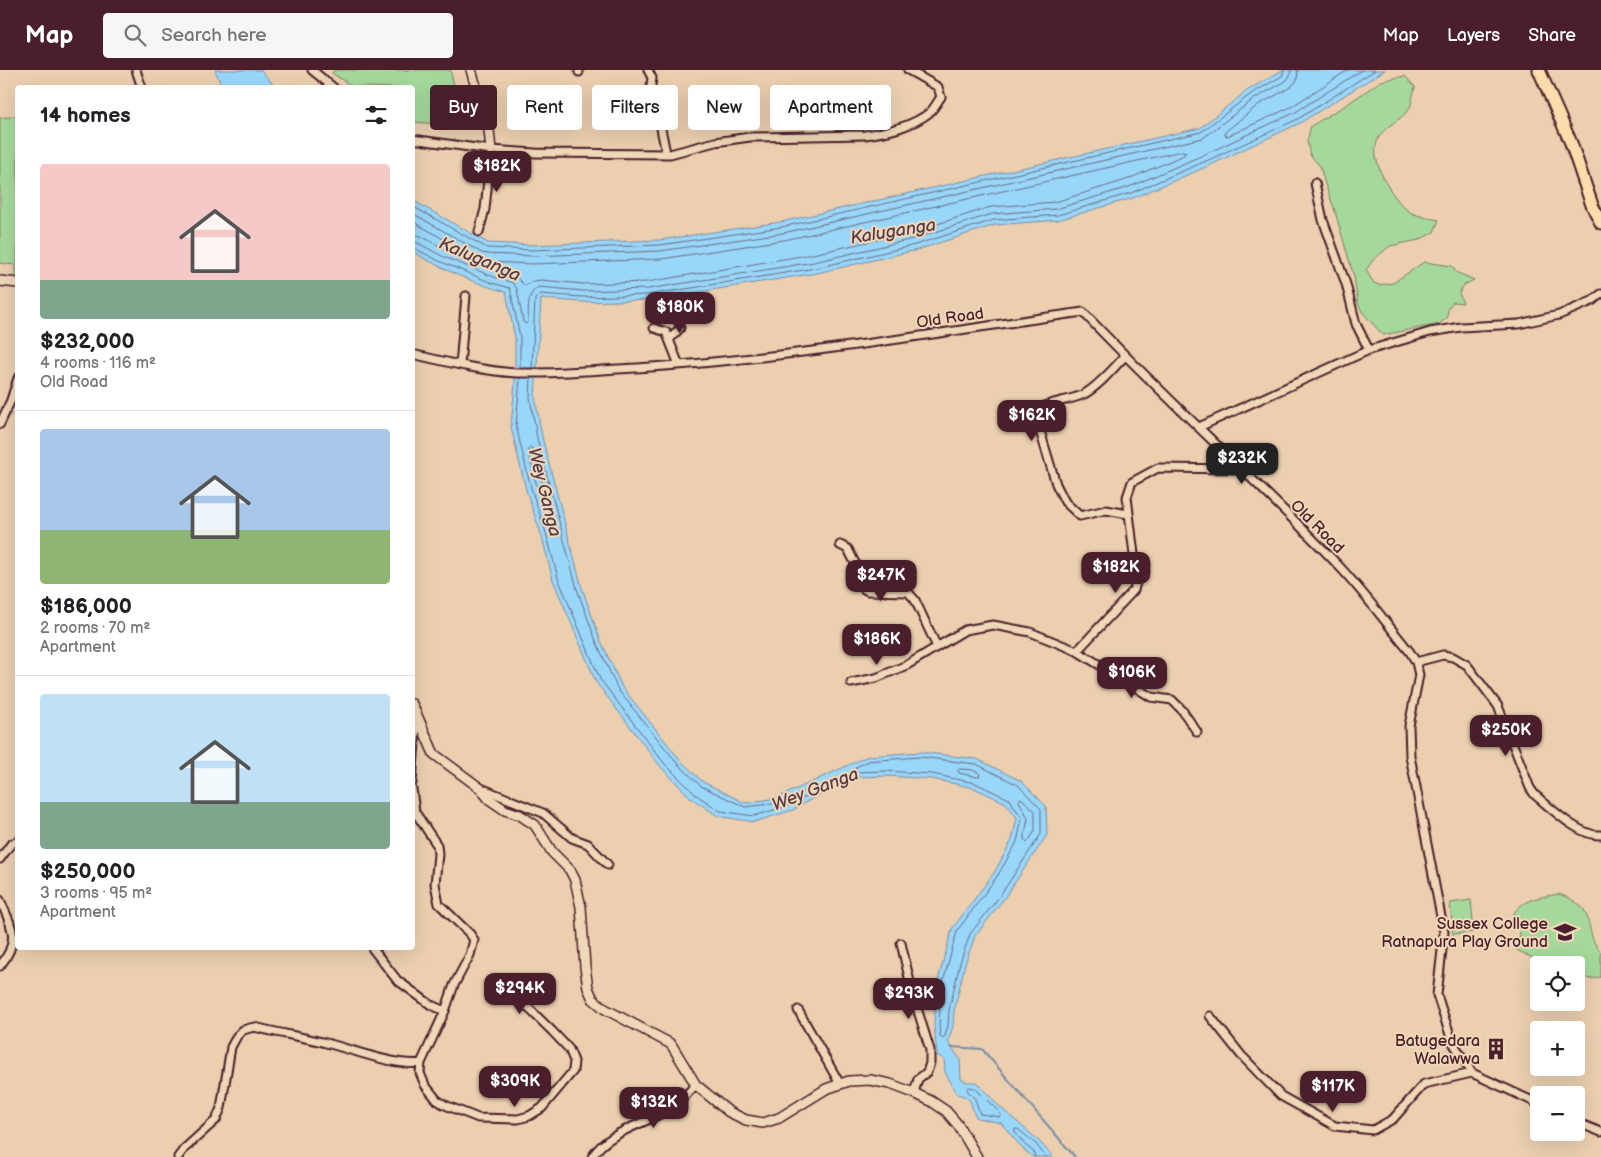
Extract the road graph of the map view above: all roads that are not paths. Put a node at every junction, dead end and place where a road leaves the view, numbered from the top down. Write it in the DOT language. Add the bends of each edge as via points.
graph roads {
  1 [pos="136,70"];
  2 [pos="312,70"];
  3 [pos="471,70"];
  4 [pos="648,70"];
  5 [pos="908,70"];
  6 [pos="1541,75"];
  7 [pos="141,85"];
  8 [pos="330,85"];
  9 [pos="415,139"];
  10 [pos="491,150"];
  11 [pos="666,153"];
  12 [pos="1316,183"];
  13 [pos="1601,223"];
  14 [pos="479,232"];
  15 [pos="0,281"];
  16 [pos="15,283"];
  17 [pos="1601,294"];
  18 [pos="466,296"];
  19 [pos="654,328"];
  20 [pos="680,328"];
  21 [pos="670,339"];
  22 [pos="1368,350"];
  23 [pos="415,355"];
  24 [pos="1125,356"];
  25 [pos="460,365"];
  26 [pos="678,366"];
  27 [pos="15,387"];
  28 [pos="0,424"];
  29 [pos="1199,427"];
  30 [pos="1242,469"];
  31 [pos="1128,514"];
  32 [pos="840,545"];
  33 [pos="938,647"];
  34 [pos="1077,651"];
  35 [pos="1416,662"];
  36 [pos="851,683"];
  37 [pos="415,710"];
  38 [pos="417,714"];
  39 [pos="1197,732"];
  40 [pos="415,742"];
  41 [pos="480,788"];
  42 [pos="415,812"];
  43 [pos="1601,836"];
  44 [pos="15,842"];
  45 [pos="0,859"];
  46 [pos="608,865"];
  47 [pos="0,900"];
  48 [pos="900,942"];
  49 [pos="374,950"];
  50 [pos="0,966"];
  51 [pos="508,988"];
  52 [pos="798,1010"];
  53 [pos="445,1011"];
  54 [pos="1210,1016"];
  55 [pos="421,1063"];
  56 [pos="1472,1073"];
  57 [pos="840,1084"];
  58 [pos="696,1085"];
  59 [pos="914,1093"];
  60 [pos="1530,1100"];
  61 [pos="1585,1126"];
  62 [pos="1601,1132"];
  63 [pos="178,1157"];
  64 [pos="592,1157"];
  65 [pos="977,1157"];
  1 -- 7 [label="street"];
  2 -- 8 [label="street"];
  3 -- 10 [label="street" via="489,130"];
  4 -- 11 [label="street" via="652,78 648,108 658,114"];
  5 -- 11 [label="street" via="938,87 941,97 929,113 903,127 865,135 750,137"];
  6 -- 13 [label="highway"];
  9 -- 10 [label="street"];
  10 -- 11 [label="street"];
  10 -- 14 [label="street" via="485,209"];
  12 -- 22 [label="street" via="1323,220 1346,284 1356,324"];
  15 -- 16 [label="street"];
  17 -- 22 [label="street" via="1559,315 1519,324 1461,326"];
  18 -- 25 [label="street"];
  19 -- 21 [label="street" via="666,332"];
  20 -- 21 [label="street"];
  21 -- 26 [label="street"];
  22 -- 29 [label="street"];
  23 -- 25 [label="street, Old Road"];
  24 -- 26 [label="street, Old Road" via="1083,312 765,357"];
  24 -- 29 [label="street, Old Road"];
  24 -- 31 [label="street" via="1082,395 1044,404 1034,411 1056,484 1065,502 1080,516 1106,510"];
  25 -- 26 [label="street, Old Road" via="515,373"];
  27 -- 28 [label="street"];
  29 -- 30 [label="street, Old Road"];
  30 -- 31 [label="street" via="1158,468 1132,482 1127,496"];
  30 -- 35 [label="street, Old Road" via="1338,565"];
  31 -- 34 [label="street" via="1137,579 1134,590"];
  32 -- 33 [label="street" via="848,549 863,572 864,589 908,592"];
  33 -- 34 [label="street" via="966,630 993,626 1030,632"];
  33 -- 36 [label="street" via="876,678"];
  34 -- 39 [label="street" via="1151,697 1172,700"];
  35 -- 43 [label="street" via="1443,655 1467,665 1498,706 1535,795 1577,828"];
  35 -- 56 [label="street" via="1419,675 1409,726 1410,756 1444,932 1437,995 1452,1041"];
  37 -- 38 [label="street"];
  38 -- 40 [label="street"];
  38 -- 41 [label="street" via="434,754"];
  41 -- 46 [label="street" via="544,813 572,838 588,844"];
  41 -- 58 [label="street" via="505,810 535,825 552,852 570,870 581,907 585,967 593,999 604,1009 671,1044"];
  42 -- 53 [label="street" via="437,845 439,904 474,940"];
  44 -- 45 [label="street"];
  47 -- 50 [label="street" via="13,931 12,946"];
  48 -- 59 [label="street" via="930,1050 927,1072 918,1079"];
  49 -- 53 [label="street" via="398,980 431,1005"];
  51 -- 55 [label="street" via="569,1049 574,1061 573,1072 542,1108 518,1120 478,1118 437,1100 425,1086 420,1073"];
  52 -- 57 [label="street"];
  53 -- 55 [label="street"];
  54 -- 56 [label="street" via="1241,1055 1281,1096 1335,1126 1373,1130 1393,1119 1424,1084"];
  55 -- 63 [label="street" via="397,1062 254,1027 243,1030 231,1047 216,1120"];
  56 -- 60 [label="street"];
  57 -- 58 [label="street" via="779,1118 763,1123 729,1112"];
  57 -- 59 [label="street" via="870,1080"];
  58 -- 64 [label="street" via="676,1104 619,1133"];
  59 -- 65 [label="street" via="946,1111"];
  61 -- 62 [label="street"];
}
